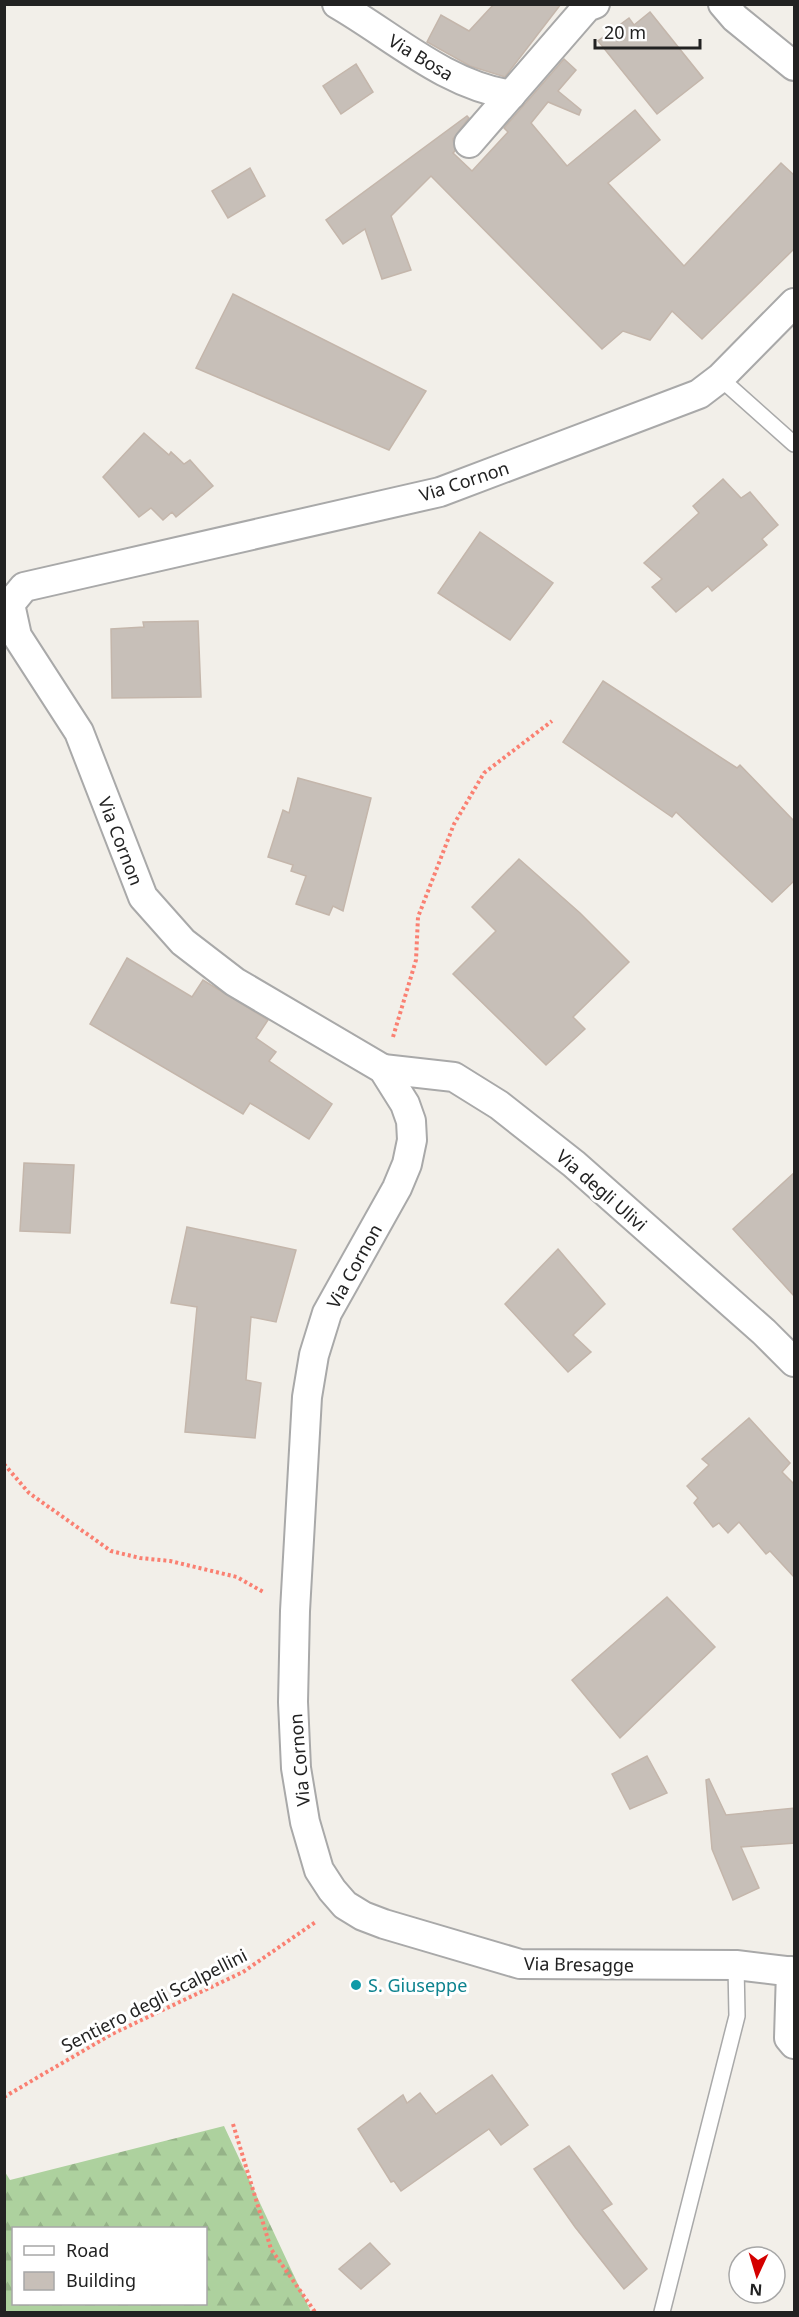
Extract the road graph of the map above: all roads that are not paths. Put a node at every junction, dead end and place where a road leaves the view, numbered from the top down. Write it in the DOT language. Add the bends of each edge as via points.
graph roads {
  1 [pos="337,4"];
  2 [pos="595,4"];
  3 [pos="723,4"];
  4 [pos="795,66"];
  5 [pos="511,95"];
  6 [pos="469,143"];
  7 [pos="795,303"];
  8 [pos="720,378"];
  9 [pos="795,444"];
  10 [pos="7,602"];
  11 [pos="383,1069"];
  12 [pos="795,1362"];
  13 [pos="319,1870"];
  14 [pos="736,1965"];
  15 [pos="793,1972"];
  16 [pos="795,2044"];
  17 [pos="662,2313"];
  1 -- 5 [label="street, Via Bosa" via="459,80"];
  2 -- 5 [label="street" via="588,7"];
  3 -- 4 [label="street"];
  5 -- 6 [label="street"];
  7 -- 8 [label="street, Via Cornon"];
  8 -- 9 [label="lane"];
  8 -- 10 [label="street, Via Cornon" via="699,394 672,405 440,492 24,587"];
  10 -- 11 [label="street, Via Cornon" via="18,636 79,732 143,897 183,942 235,982"];
  11 -- 12 [label="street, Via degli Ulivi" via="454,1077 498,1105 574,1164"];
  11 -- 13 [label="street, Via Cornon" via="411,1121 407,1164 327,1313 307,1397 293,1702 296,1768 305,1822"];
  13 -- 14 [label="street, Via Bresagge" via="345,1905 363,1916 520,1964"];
  14 -- 15 [label="street, Via Bresagge"];
  14 -- 17 [label="lane" via="737,2016"];
  15 -- 16 [label="street" via="789,2038"];
}
